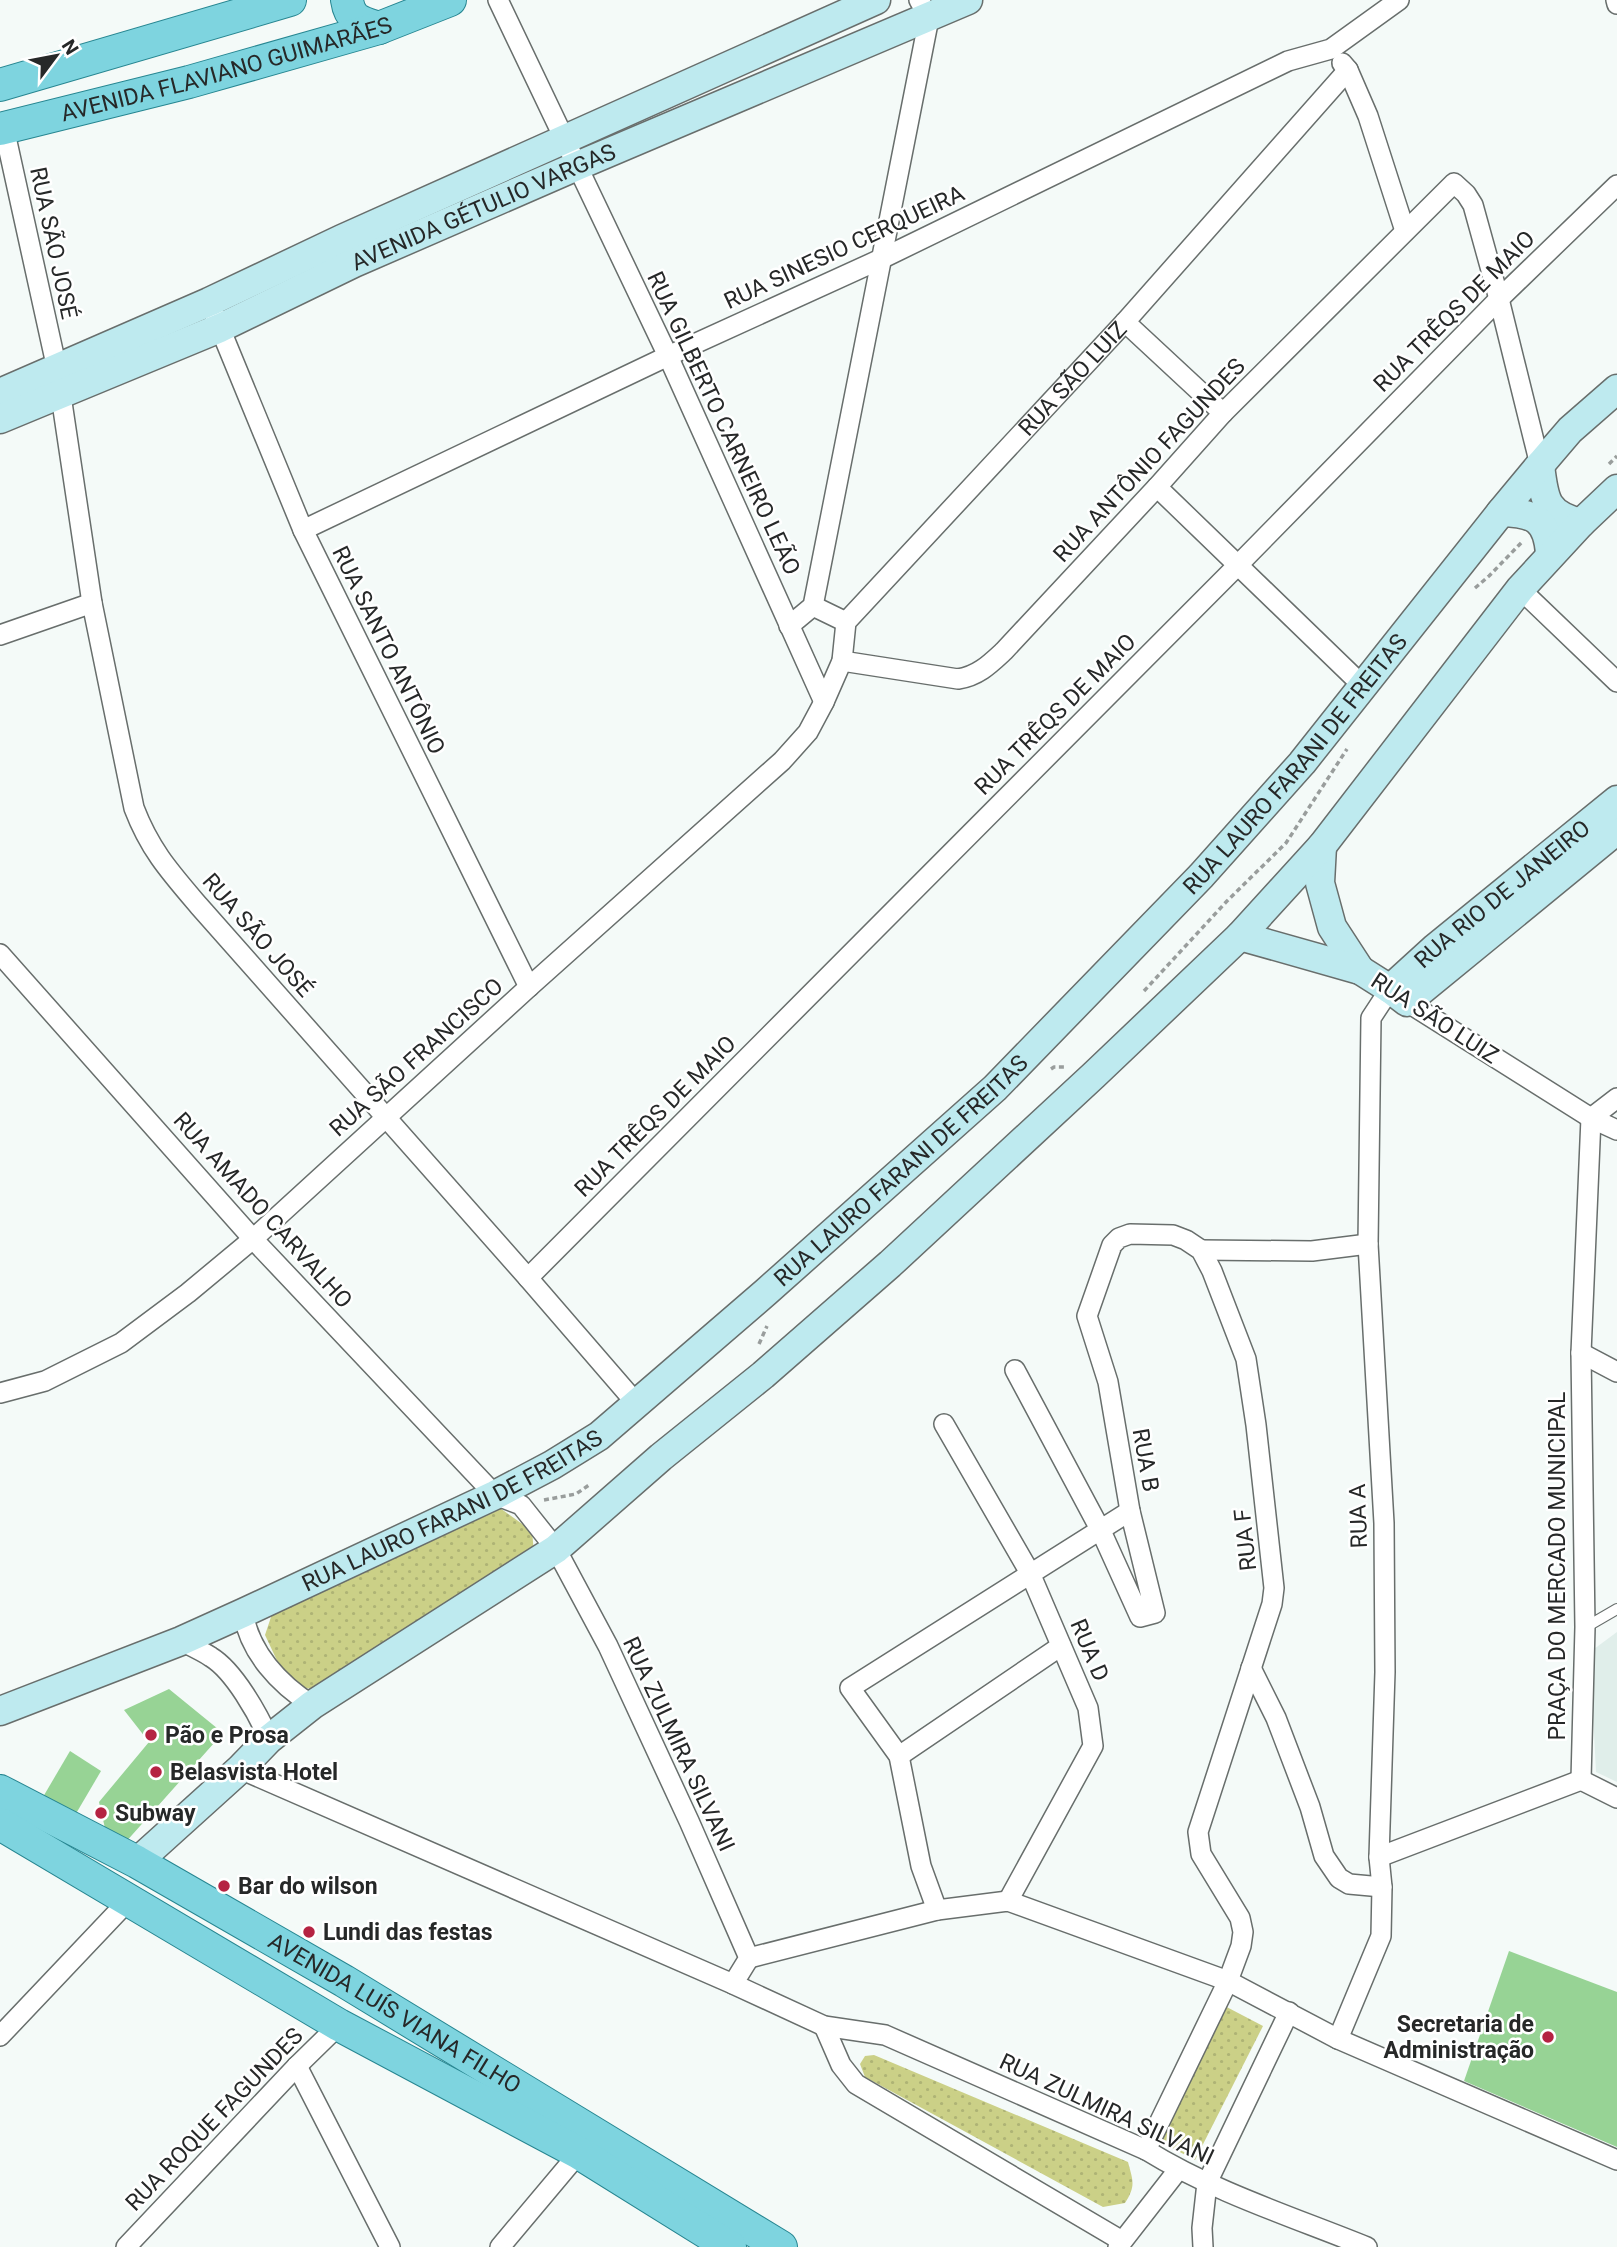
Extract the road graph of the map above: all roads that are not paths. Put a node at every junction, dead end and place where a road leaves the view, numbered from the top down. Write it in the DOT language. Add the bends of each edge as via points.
graph roads {
  1 [pos="290,0"];
  2 [pos="347,0"];
  3 [pos="450,0"];
  4 [pos="498,0"];
  5 [pos="876,0"];
  6 [pos="968,0"];
  7 [pos="1399,0"];
  8 [pos="924,9"];
  9 [pos="379,28"];
  10 [pos="1331,49"];
  11 [pos="1348,69"];
  12 [pos="0,85"];
  13 [pos="2,128"];
  14 [pos="565,139"];
  15 [pos="578,166"];
  16 [pos="1617,185"];
  17 [pos="1405,231"];
  18 [pos="348,251"];
  19 [pos="883,258"];
  20 [pos="1499,299"];
  21 [pos="208,302"];
  22 [pos="1125,322"];
  23 [pos="220,328"];
  24 [pos="668,356"];
  25 [pos="59,381"];
  26 [pos="1617,389"];
  27 [pos="0,393"];
  28 [pos="1223,413"];
  29 [pos="0,419"];
  30 [pos="1540,465"];
  31 [pos="1609,481"];
  32 [pos="1157,487"];
  33 [pos="1501,512"];
  34 [pos="1581,523"];
  35 [pos="303,530"];
  36 [pos="1550,556"];
  37 [pos="1237,566"];
  38 [pos="1520,589"];
  39 [pos="93,603"];
  40 [pos="813,606"];
  41 [pos="846,622"];
  42 [pos="789,625"];
  43 [pos="0,635"];
  44 [pos="842,661"];
  45 [pos="1617,682"];
  46 [pos="1363,686"];
  47 [pos="824,702"];
  48 [pos="1617,800"];
  49 [pos="1617,830"];
  50 [pos="1322,846"];
  51 [pos="1240,936"];
  52 [pos="0,954"];
  53 [pos="1360,970"];
  54 [pos="529,987"];
  55 [pos="1398,995"];
  56 [pos="1617,1098"];
  57 [pos="386,1118"];
  58 [pos="1591,1118"];
  59 [pos="1617,1130"];
  60 [pos="253,1239"];
  61 [pos="1368,1244"];
  62 [pos="1201,1250"];
  63 [pos="528,1278"];
  64 [pos="1581,1353"];
  65 [pos="1015,1370"];
  66 [pos="1617,1372"];
  67 [pos="0,1393"];
  68 [pos="636,1403"];
  69 [pos="944,1424"];
  70 [pos="495,1495"];
  71 [pos="1130,1511"];
  72 [pos="1101,1531"];
  73 [pos="556,1549"];
  74 [pos="1030,1573"];
  75 [pos="1617,1609"];
  76 [pos="243,1613"];
  77 [pos="1585,1627"];
  78 [pos="181,1641"];
  79 [pos="1061,1646"];
  80 [pos="1251,1668"];
  81 [pos="312,1705"];
  82 [pos="0,1711"];
  83 [pos="269,1739"];
  84 [pos="899,1756"];
  85 [pos="240,1769"];
  86 [pos="1581,1780"];
  87 [pos="0,1791"];
  88 [pos="1617,1798"];
  89 [pos="0,1824"];
  90 [pos="1380,1857"];
  91 [pos="137,1861"];
  92 [pos="1382,1886"];
  93 [pos="121,1896"];
  94 [pos="1008,1900"];
  95 [pos="937,1910"];
  96 [pos="749,1958"];
  97 [pos="1228,1981"];
  98 [pos="733,1984"];
  99 [pos="1289,2012"];
  100 [pos="339,2025"];
  101 [pos="824,2026"];
  102 [pos="0,2036"];
  103 [pos="1338,2039"];
  104 [pos="297,2066"];
  105 [pos="1146,2150"];
  106 [pos="579,2153"];
  107 [pos="1617,2160"];
  108 [pos="1178,2170"];
  109 [pos="1208,2183"];
  110 [pos="1120,2244"];
  111 [pos="126,2247"];
  112 [pos="390,2247"];
  113 [pos="500,2247"];
  114 [pos="730,2247"];
  115 [pos="781,2247"];
  116 [pos="1203,2247"];
  117 [pos="1367,2247"];
  1 -- 12 [label="main road, AVENIDA FLAVIANO GUIMARÃES"];
  2 -- 9 [label="main road" via="349,12 359,22"];
  3 -- 9 [label="main road, AVENIDA FLAVIANO GUIMARÃES"];
  4 -- 14 [label="street, RUA GILBERTO CARNEIRO LEÃO"];
  5 -- 14 [label="street, AVENIDA GÉTULIO VARGAS"];
  6 -- 8 [label="street, AVENIDA GÉTULIO VARGAS"];
  7 -- 10 [label="street, RUA SINESIO CERQUEIRA"];
  8 -- 15 [label="street, AVENIDA GÉTULIO VARGAS"];
  8 -- 19 [label="street"];
  9 -- 13 [label="main road, AVENIDA FLAVIANO GUIMARÃES"];
  10 -- 11 [label="street"];
  10 -- 19 [label="street, RUA SINESIO CERQUEIRA" via="1288,61"];
  11 -- 17 [label="street"];
  11 -- 22 [label="street, RUA SÃO LUIZ"];
  13 -- 25 [label="street, RUA SÃO JOSÉ"];
  14 -- 15 [label="street, RUA GILBERTO CARNEIRO LEÃO"];
  14 -- 18 [label="street, AVENIDA GÉTULIO VARGAS"];
  15 -- 18 [label="street, AVENIDA GÉTULIO VARGAS"];
  15 -- 24 [label="street, RUA GILBERTO CARNEIRO LEÃO"];
  16 -- 20 [label="street, RUA TRÊQS DE MAIO"];
  17 -- 20 [label="street, RUA ANTÔNIO FAGUNDES" via="1454,183 1473,205"];
  17 -- 28 [label="street, RUA ANTÔNIO FAGUNDES"];
  18 -- 21 [label="street, AVENIDA GÉTULIO VARGAS"];
  18 -- 23 [label="street, AVENIDA GÉTULIO VARGAS"];
  19 -- 24 [label="street, RUA SINESIO CERQUEIRA"];
  19 -- 40 [label="street"];
  20 -- 30 [label="street"];
  20 -- 37 [label="street, RUA TRÊQS DE MAIO"];
  21 -- 23 [label="street, RUA SANTO ANTÔNIO"];
  21 -- 25 [label="street, AVENIDA GÉTULIO VARGAS"];
  22 -- 28 [label="street"];
  22 -- 41 [label="street, RUA SÃO LUIZ"];
  23 -- 25 [label="street, AVENIDA GÉTULIO VARGAS"];
  23 -- 35 [label="street, RUA SANTO ANTÔNIO"];
  24 -- 35 [label="street, RUA SINESIO CERQUEIRA"];
  24 -- 42 [label="street, RUA GILBERTO CARNEIRO LEÃO"];
  25 -- 27 [label="street, AVENIDA GÉTULIO VARGAS"];
  25 -- 29 [label="street, AVENIDA GÉTULIO VARGAS"];
  25 -- 39 [label="street, RUA SÃO JOSÉ"];
  26 -- 30 [label="street, RUA LAURO FARANI DE FREITAS" via="1570,430"];
  28 -- 32 [label="street, RUA ANTÔNIO FAGUNDES"];
  30 -- 33 [label="street, RUA LAURO FARANI DE FREITAS"];
  30 -- 34 [label="street" via="1543,488 1555,513"];
  31 -- 34 [label="street"];
  32 -- 37 [label="street"];
  32 -- 44 [label="street, RUA ANTÔNIO FAGUNDES" via="1004,651 970,677"];
  33 -- 36 [label="street" via="1525,513 1541,524 1549,536"];
  33 -- 46 [label="street, RUA LAURO FARANI DE FREITAS"];
  34 -- 36 [label="street"];
  35 -- 54 [label="street, RUA SANTO ANTÔNIO"];
  36 -- 38 [label="street"];
  37 -- 46 [label="street"];
  37 -- 63 [label="street, RUA TRÊQS DE MAIO"];
  38 -- 45 [label="street"];
  38 -- 50 [label="street"];
  39 -- 43 [label="street"];
  39 -- 57 [label="street, RUA SÃO JOSÉ" via="134,808 156,855"];
  40 -- 41 [label="street"];
  40 -- 42 [label="street"];
  41 -- 44 [label="street"];
  42 -- 47 [label="street, RUA GILBERTO CARNEIRO LEÃO"];
  44 -- 47 [label="street"];
  46 -- 68 [label="street, RUA LAURO FARANI DE FREITAS" via="1259,814 995,1088"];
  47 -- 54 [label="street, RUA SÃO FRANCISCO" via="808,732 782,761"];
  48 -- 55 [label="street, RUA RIO DE JANEIRO" via="1435,948"];
  49 -- 55 [label="street, RUA RIO DE JANEIRO"];
  50 -- 51 [label="street"];
  50 -- 53 [label="street" via="1320,883 1332,927"];
  51 -- 53 [label="street, RUA SÃO LUIZ"];
  51 -- 73 [label="street" via="890,1264"];
  52 -- 60 [label="street, RUA AMADO CARVALHO"];
  53 -- 55 [label="street, RUA SÃO LUIZ"];
  54 -- 57 [label="street, RUA SÃO FRANCISCO"];
  55 -- 58 [label="street, RUA SÃO LUIZ"];
  55 -- 61 [label="street, RUA A" via="1371,1018"];
  56 -- 58 [label="street"];
  57 -- 60 [label="street, RUA SÃO FRANCISCO"];
  57 -- 63 [label="street, RUA SÃO JOSÉ"];
  58 -- 59 [label="street, RUA SÃO LUIZ"];
  58 -- 64 [label="street, PRAÇA DO MERCADO MUNICIPAL"];
  60 -- 67 [label="street, RUA SÃO FRANCISCO" via="121,1343 45,1381"];
  60 -- 70 [label="street, RUA AMADO CARVALHO"];
  61 -- 62 [label="street" via="1312,1251"];
  61 -- 90 [label="street, RUA A" via="1384,1523"];
  62 -- 71 [label="street, RUA B" via="1173,1235 1119,1238 1112,1245 1087,1316 1108,1382"];
  62 -- 80 [label="street, RUA F" via="1245,1359 1270,1541 1272,1604"];
  63 -- 68 [label="street, RUA SÃO JOSÉ"];
  64 -- 66 [label="street"];
  64 -- 77 [label="street, PRAÇA DO MERCADO MUNICIPAL"];
  65 -- 72 [label="street"];
  68 -- 70 [label="street, RUA LAURO FARANI DE FREITAS" via="599,1436"];
  69 -- 74 [label="street, RUA D"];
  70 -- 73 [label="street, RUA ZULMIRA SILVANI" via="521,1506"];
  70 -- 76 [label="street, RUA LAURO FARANI DE FREITAS"];
  71 -- 72 [label="street"];
  71 -- 72 [label="street, RUA B" via="1155,1612 1140,1617"];
  72 -- 74 [label="street"];
  73 -- 81 [label="street"];
  73 -- 96 [label="street, RUA ZULMIRA SILVANI" via="608,1646"];
  74 -- 79 [label="street, RUA D"];
  74 -- 84 [label="street" via="850,1688"];
  75 -- 77 [label="lane"];
  76 -- 78 [label="street, RUA LAURO FARANI DE FREITAS"];
  76 -- 81 [label="street" via="268,1666 289,1690"];
  77 -- 86 [label="street, PRAÇA DO MERCADO MUNICIPAL"];
  78 -- 82 [label="street, RUA LAURO FARANI DE FREITAS"];
  78 -- 83 [label="street" via="214,1658 237,1683"];
  79 -- 84 [label="street"];
  79 -- 94 [label="street, RUA D" via="1088,1708 1093,1746"];
  80 -- 92 [label="street" via="1276,1718 1324,1856 1349,1884"];
  80 -- 97 [label="street, RUA F" via="1198,1832 1201,1854 1241,1922 1241,1946"];
  81 -- 83 [label="street"];
  83 -- 85 [label="street"];
  84 -- 95 [label="street" via="921,1866"];
  85 -- 91 [label="street"];
  85 -- 98 [label="street, RUA ZULMIRA SILVANI"];
  86 -- 88 [label="street"];
  86 -- 90 [label="street"];
  87 -- 91 [label="main road, AVENIDA LUÍS VIANA FILHO"];
  89 -- 93 [label="main road, AVENIDA LUÍS VIANA FILHO"];
  90 -- 92 [label="street, RUA A"];
  91 -- 93 [label="street"];
  91 -- 115 [label="main road, AVENIDA LUÍS VIANA FILHO"];
  92 -- 103 [label="street, RUA A" via="1381,1936"];
  93 -- 100 [label="main road, AVENIDA LUÍS VIANA FILHO"];
  93 -- 102 [label="street"];
  94 -- 95 [label="street"];
  94 -- 97 [label="street"];
  95 -- 96 [label="street"];
  96 -- 98 [label="street"];
  97 -- 99 [label="street"];
  97 -- 105 [label="street, RUA F"];
  98 -- 101 [label="street, RUA ZULMIRA SILVANI"];
  99 -- 103 [label="street"];
  99 -- 109 [label="street"];
  100 -- 104 [label="street, RUA ROQUE FAGUNDES"];
  100 -- 106 [label="main road, AVENIDA LUÍS VIANA FILHO"];
  101 -- 105 [label="street, RUA ZULMIRA SILVANI" via="885,2035"];
  101 -- 110 [label="street" via="841,2065 856,2084"];
  103 -- 107 [label="street"];
  104 -- 111 [label="street, RUA ROQUE FAGUNDES"];
  104 -- 112 [label="street"];
  105 -- 108 [label="street, RUA ZULMIRA SILVANI"];
  106 -- 113 [label="street"];
  106 -- 114 [label="main road, AVENIDA LUÍS VIANA FILHO"];
  108 -- 109 [label="street, RUA ZULMIRA SILVANI"];
  108 -- 110 [label="street"];
  109 -- 116 [label="street"];
  109 -- 117 [label="street, RUA ZULMIRA SILVANI"];
}
